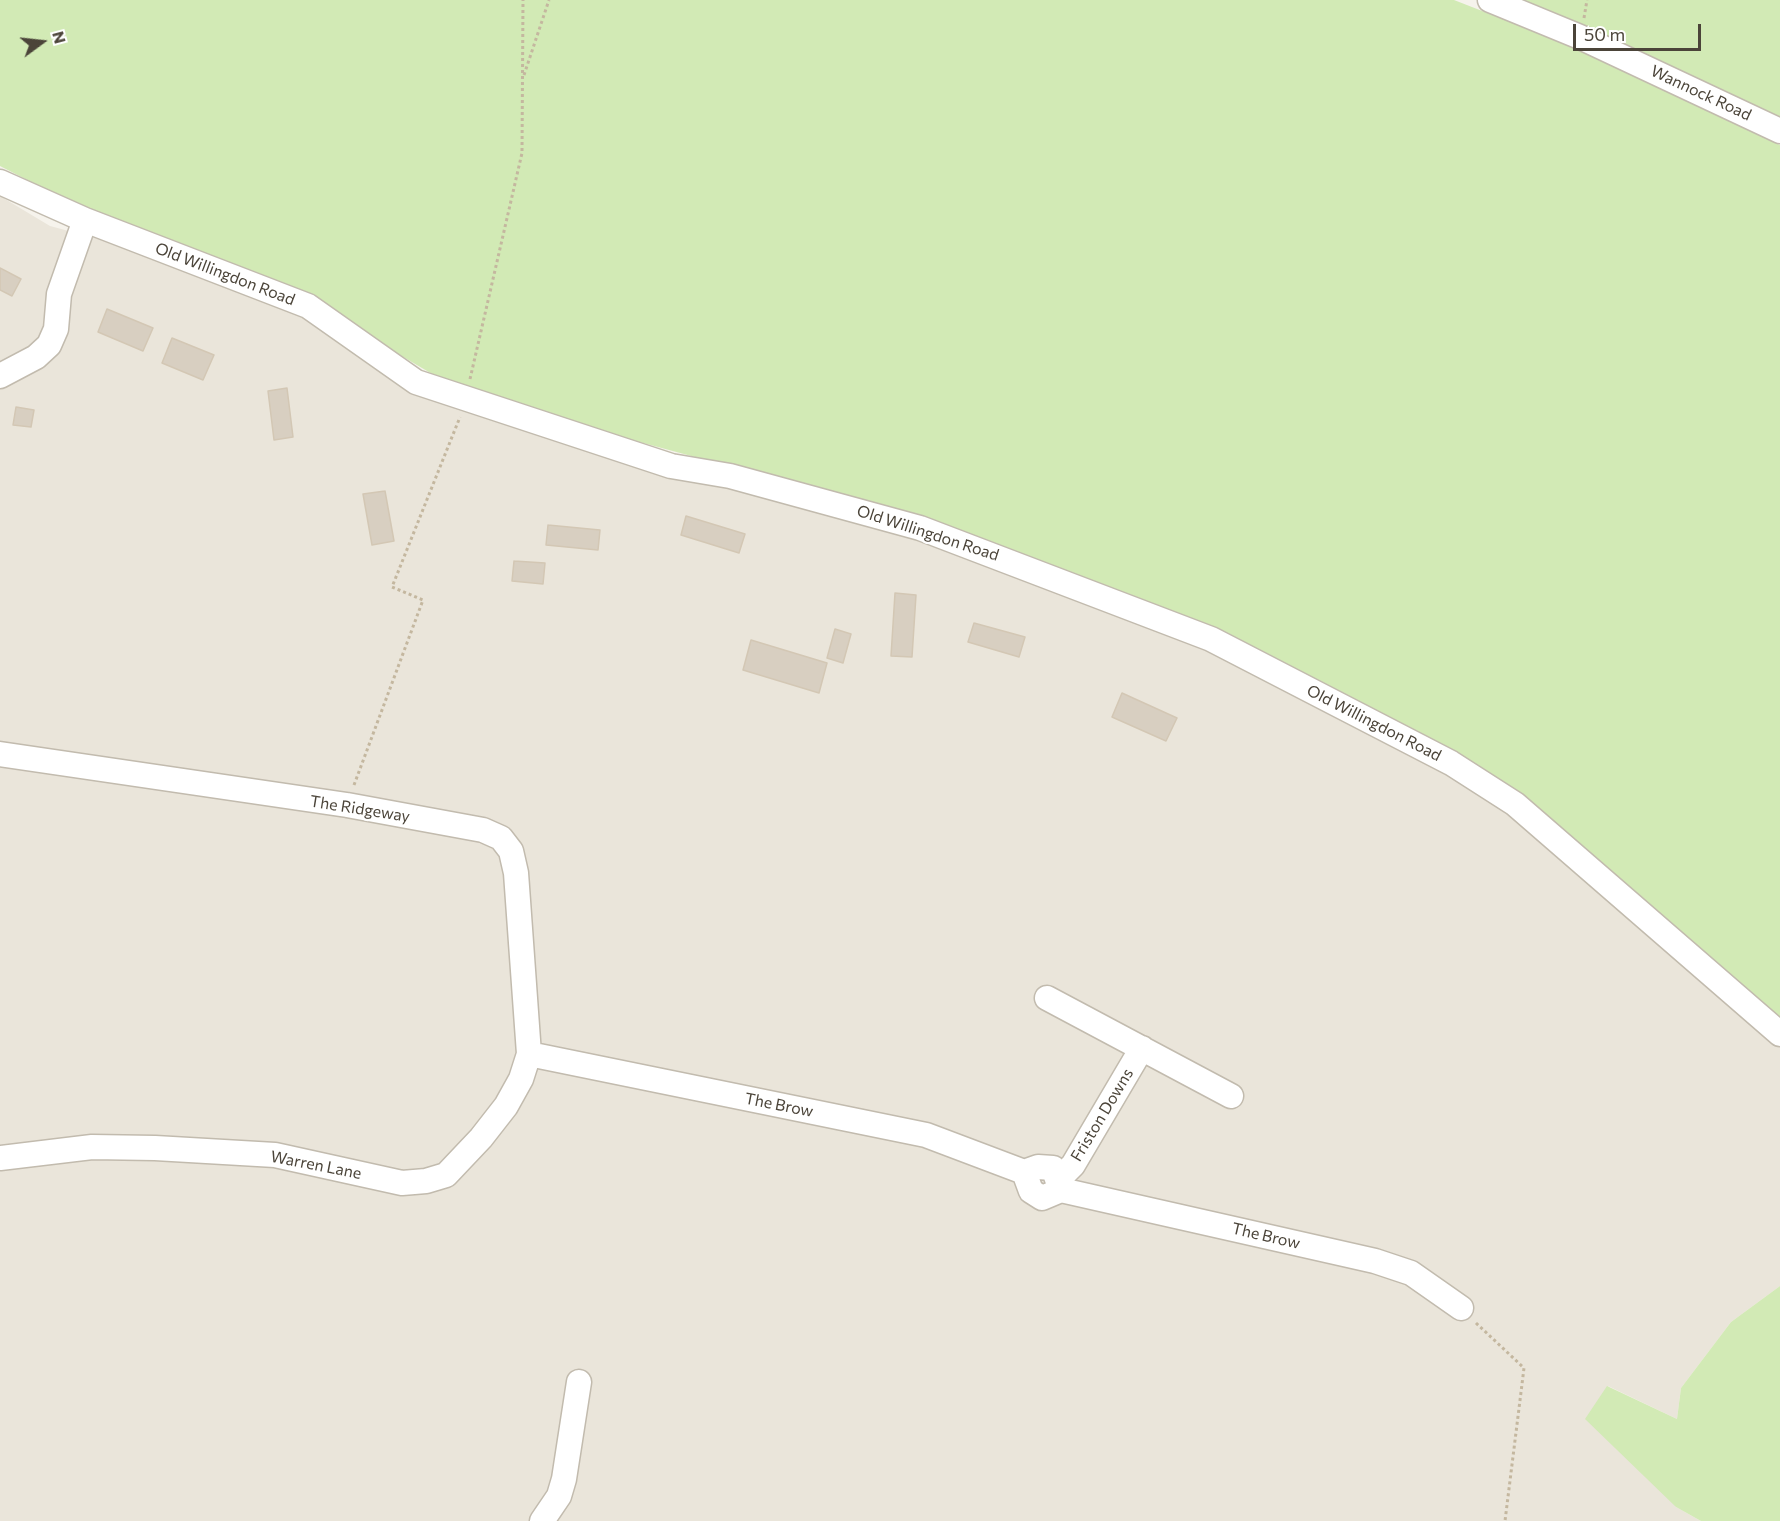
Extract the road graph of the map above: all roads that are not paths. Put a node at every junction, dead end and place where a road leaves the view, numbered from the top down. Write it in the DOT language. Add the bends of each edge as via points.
graph roads {
  1 [pos="1490,0"];
  2 [pos="1780,131"];
  3 [pos="0,182"];
  4 [pos="85,220"];
  5 [pos="0,376"];
  6 [pos="0,754"];
  7 [pos="1047,998"];
  8 [pos="1780,1034"];
  9 [pos="1142,1048"];
  10 [pos="529,1054"];
  11 [pos="1231,1096"];
  12 [pos="0,1158"];
  13 [pos="1060,1184"];
  14 [pos="1461,1308"];
  15 [pos="579,1382"];
  16 [pos="542,1521"];
  1 -- 2 [label="street, Wannock Road"];
  3 -- 4 [label="street, Old Willingdon Road"];
  4 -- 5 [label="street" via="59,294 56,329 50,345"];
  4 -- 8 [label="street, Old Willingdon Road" via="308,306 416,382 671,466 730,476 920,528 1210,639 1451,763 1515,804"];
  6 -- 10 [label="street, The Ridgeway" via="347,805 483,830 501,838 511,851 516,873"];
  7 -- 9 [label="street"];
  9 -- 11 [label="street"];
  9 -- 13 [label="street, Friston Downs"];
  10 -- 12 [label="street, Warren Lane" via="506,1106 481,1138 446,1175 426,1181 402,1183 275,1155 156,1148 92,1147"];
  10 -- 13 [label="street, The Brow" via="926,1135 1024,1172 1038,1167 1053,1168"];
  13 -- 14 [label="street, The Brow" via="1375,1261 1411,1273"];
  15 -- 16 [label="street" via="564,1479 559,1496"];
}
